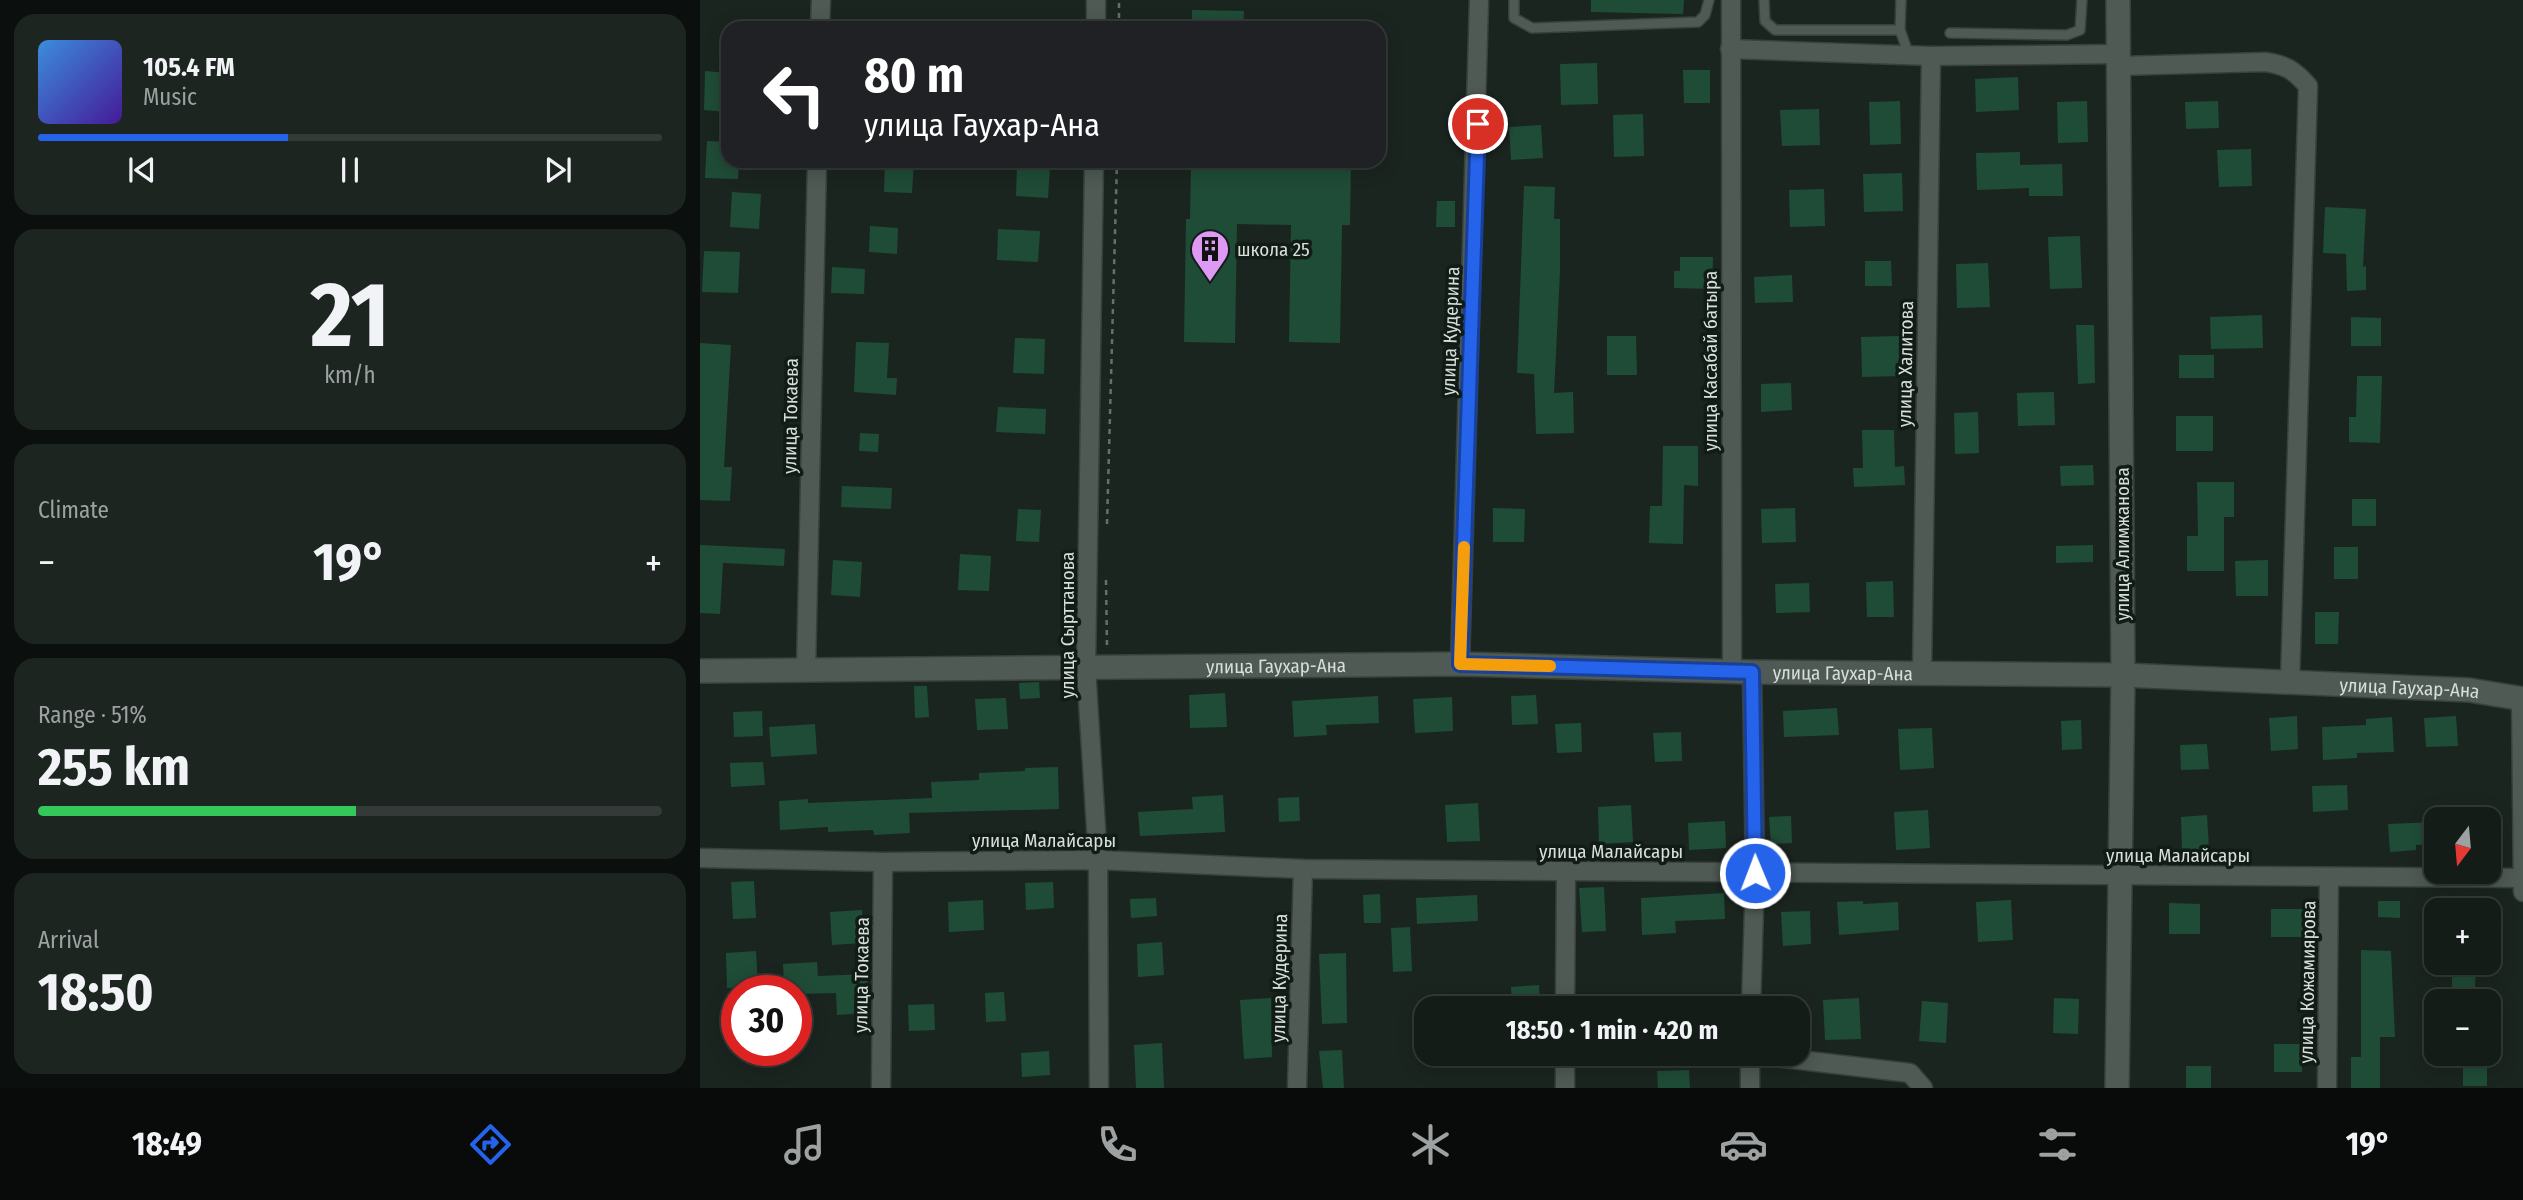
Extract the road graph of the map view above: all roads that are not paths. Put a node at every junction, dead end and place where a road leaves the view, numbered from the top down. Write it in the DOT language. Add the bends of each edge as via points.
graph roads {
  1 [pos="821,0"];
  2 [pos="1096,0"];
  3 [pos="1479,0"];
  4 [pos="1514,0"];
  5 [pos="1709,0"];
  6 [pos="1731,0"];
  7 [pos="1764,0"];
  8 [pos="1901,0"];
  9 [pos="2082,0"];
  10 [pos="2118,0"];
  11 [pos="820,21"];
  12 [pos="1096,21"];
  13 [pos="1900,30"];
  14 [pos="1950,33"];
  15 [pos="1730,49"];
  16 [pos="1909,55"];
  17 [pos="1931,56"];
  18 [pos="2119,60"];
  19 [pos="817,168"];
  20 [pos="1094,168"];
  21 [pos="1460,664"];
  22 [pos="1097,668"];
  23 [pos="700,671"];
  24 [pos="806,671"];
  25 [pos="1742,672"];
  26 [pos="1922,673"];
  27 [pos="2123,675"];
  28 [pos="2290,682"];
  29 [pos="2522,699"];
  30 [pos="700,858"];
  31 [pos="1098,860"];
  32 [pos="883,862"];
  33 [pos="1303,869"];
  34 [pos="1566,871"];
  35 [pos="1755,873"];
  36 [pos="2121,876"];
  37 [pos="2329,877"];
  38 [pos="2523,878"];
  39 [pos="2523,892"];
  40 [pos="1565,996"];
  41 [pos="1751,996"];
  42 [pos="1810,1061"];
  43 [pos="1565,1066"];
  44 [pos="1750,1066"];
  45 [pos="881,1088"];
  46 [pos="1099,1088"];
  47 [pos="1297,1088"];
  48 [pos="1565,1088"];
  49 [pos="1750,1088"];
  50 [pos="1923,1088"];
  51 [pos="2118,1088"];
  52 [pos="2327,1088"];
  1 -- 11 [label="street"];
  2 -- 12 [label="street"];
  3 -- 21 [label="street, улица Кудерина"];
  4 -- 5 [label="lane" via="1514,18 1532,28 1698,22"];
  6 -- 15 [label="street, улица Касабай батыра"];
  7 -- 13 [label="lane" via="1765,21 1775,30"];
  8 -- 13 [label="lane"];
  9 -- 14 [label="lane" via="2080,30 2067,35"];
  10 -- 18 [label="street, улица Алимжанова"];
  13 -- 16 [label="lane"];
  15 -- 16 [label="street"];
  15 -- 25 [label="street, улица Касабай батыра"];
  16 -- 17 [label="street"];
  17 -- 18 [label="street"];
  17 -- 26 [label="street, улица Халитова"];
  18 -- 27 [label="street, улица Алимжанова"];
  18 -- 28 [label="street" via="2265,62 2295,71 2308,86"];
  19 -- 24 [label="street, улица Токаева"];
  20 -- 22 [label="street, улица Сырттанова"];
  21 -- 22 [label="street, улица Гаухар-Ана"];
  21 -- 25 [label="street, улица Гаухар-Ана"];
  22 -- 24 [label="street, улица Гаухар-Ана"];
  22 -- 31 [label="street, улица Сырттанова"];
  23 -- 24 [label="street, улица Гаухар-Ана"];
  25 -- 26 [label="street, улица Гаухар-Ана"];
  25 -- 35 [label="street, улица Касабай батыра"];
  26 -- 27 [label="street, улица Гаухар-Ана"];
  27 -- 28 [label="street, улица Гаухар-Ана"];
  27 -- 36 [label="street, улица Алимжанова"];
  28 -- 29 [label="street, улица Гаухар-Ана" via="2469,690"];
  29 -- 38 [label="street"];
  30 -- 32 [label="street, улица Малайсары"];
  31 -- 32 [label="street, улица Малайсары"];
  31 -- 33 [label="street, улица Малайсары"];
  31 -- 46 [label="street, улица Сырттанова"];
  32 -- 45 [label="street, улица Токаева"];
  33 -- 34 [label="street, улица Малайсары"];
  33 -- 47 [label="street, улица Кудерина"];
  34 -- 35 [label="street, улица Малайсары"];
  34 -- 40 [label="street"];
  35 -- 36 [label="street, улица Малайсары"];
  35 -- 41 [label="street, улица Касабай батыра"];
  36 -- 37 [label="street, улица Малайсары"];
  36 -- 51 [label="street, улица Алимжанова"];
  37 -- 38 [label="street, улица Малайсары"];
  37 -- 52 [label="street, улица Кожамиярова"];
  38 -- 39 [label="street"];
  42 -- 50 [label="street" via="1910,1073"];
  43 -- 48 [label="street"];
  44 -- 49 [label="street"];
}
